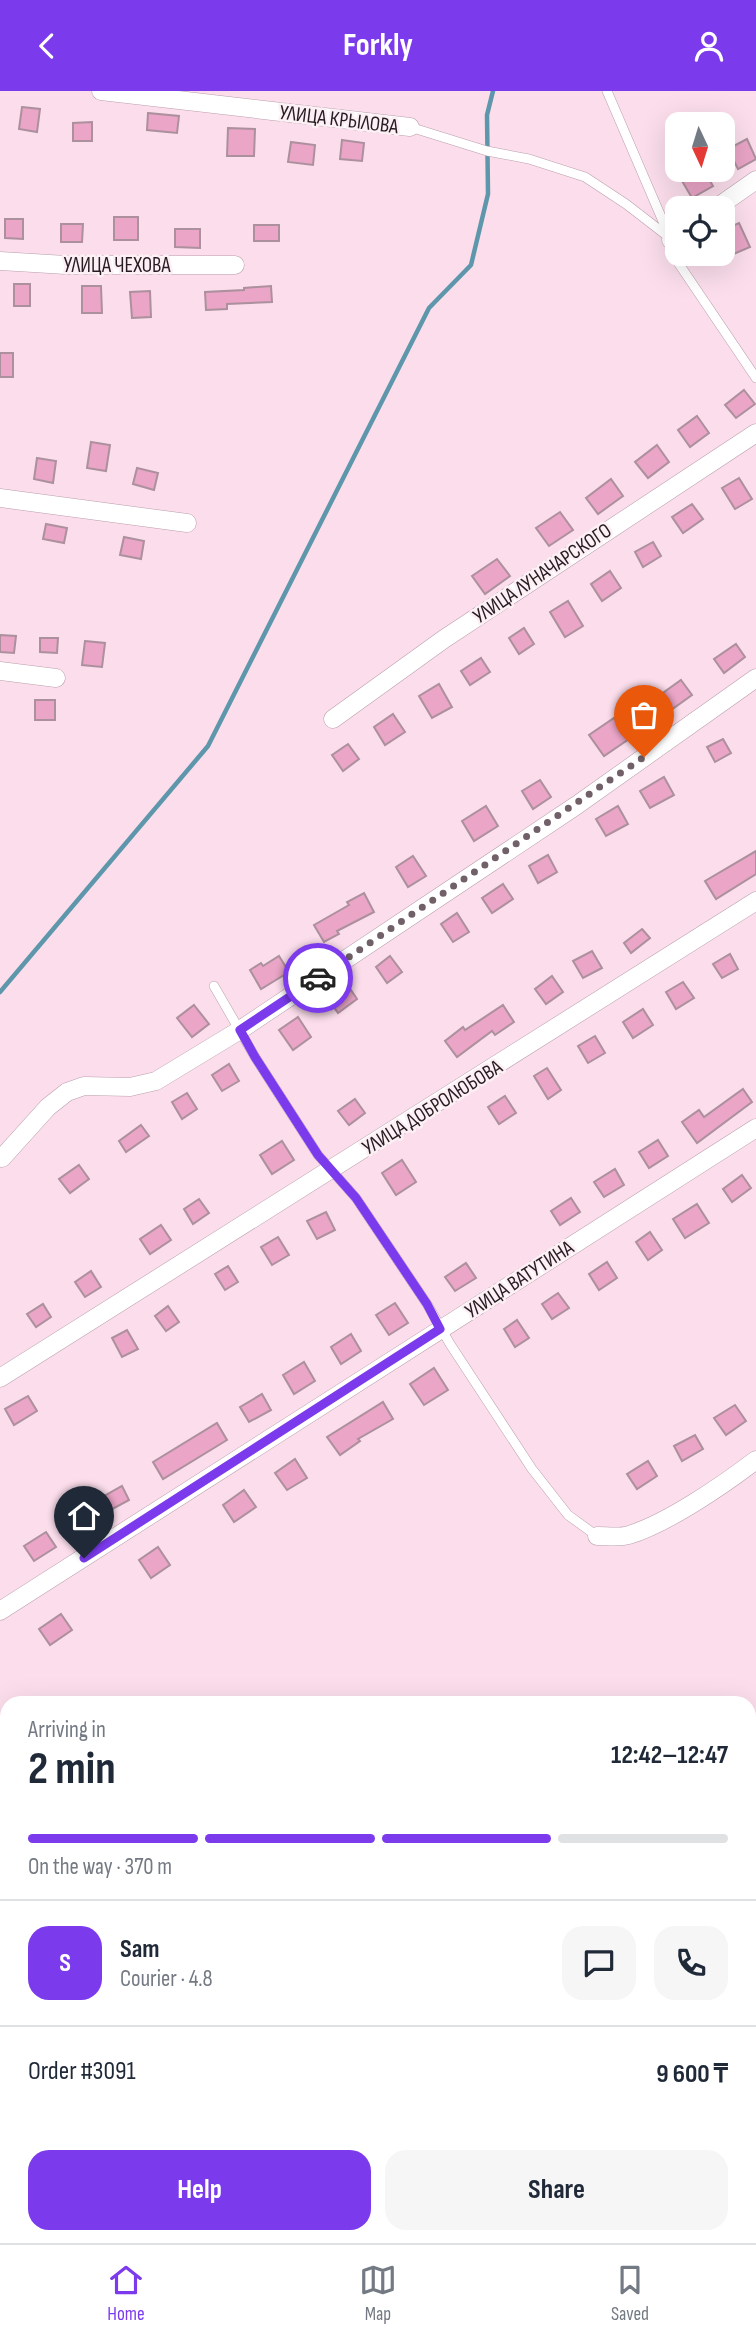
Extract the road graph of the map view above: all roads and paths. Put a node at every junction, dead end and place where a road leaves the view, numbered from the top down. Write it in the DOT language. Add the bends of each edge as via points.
graph roads {
  1 [pos="101,91"];
  2 [pos="607,91"];
  3 [pos="410,127"];
  4 [pos="756,180"];
  5 [pos="733,196"];
  6 [pos="665,217"];
  7 [pos="665,231"];
  8 [pos="0,261"];
  9 [pos="235,265"];
  10 [pos="680,266"];
  11 [pos="756,378"];
  12 [pos="756,433"];
  13 [pos="0,498"];
  14 [pos="187,523"];
  15 [pos="0,671"];
  16 [pos="56,678"];
  17 [pos="756,678"];
  18 [pos="333,719"];
  19 [pos="756,901"];
  20 [pos="214,986"];
  21 [pos="240,1030"];
  22 [pos="756,1128"];
  23 [pos="2,1159"];
  24 [pos="332,1170"];
  25 [pos="440,1329"];
  26 [pos="0,1378"];
  27 [pos="756,1460"];
  28 [pos="597,1536"];
  29 [pos="0,1611"];
  1 -- 3 [label="street, УЛИЦА КРЫЛОВА"];
  2 -- 6 [label="lane"];
  3 -- 7 [label="lane" via="585,177"];
  4 -- 5 [label="street"];
  8 -- 9 [label="street, УЛИЦА ЧЕХОВА"];
  10 -- 11 [label="lane"];
  12 -- 18 [label="street, УЛИЦА ЛУНАЧАРСКОГО" via="444,639"];
  13 -- 14 [label="street"];
  15 -- 16 [label="street"];
  17 -- 21 [label="street" via="577,805"];
  19 -- 24 [label="street, УЛИЦА ДОБРОЛЮБОВА"];
  20 -- 21 [label="lane"];
  21 -- 23 [label="street" via="156,1080 130,1087 84,1086 67,1092"];
  21 -- 24 [label="lane"];
  22 -- 25 [label="street, УЛИЦА ВАТУТИНА"];
  24 -- 25 [label="lane" via="356,1198"];
  24 -- 26 [label="street, УЛИЦА ДОБРОЛЮБОВА"];
  25 -- 28 [label="lane" via="532,1469 568,1515"];
  25 -- 29 [label="street, УЛИЦА ВАТУТИНА"];
  27 -- 28 [label="street" via="653,1525 626,1536"];
}
